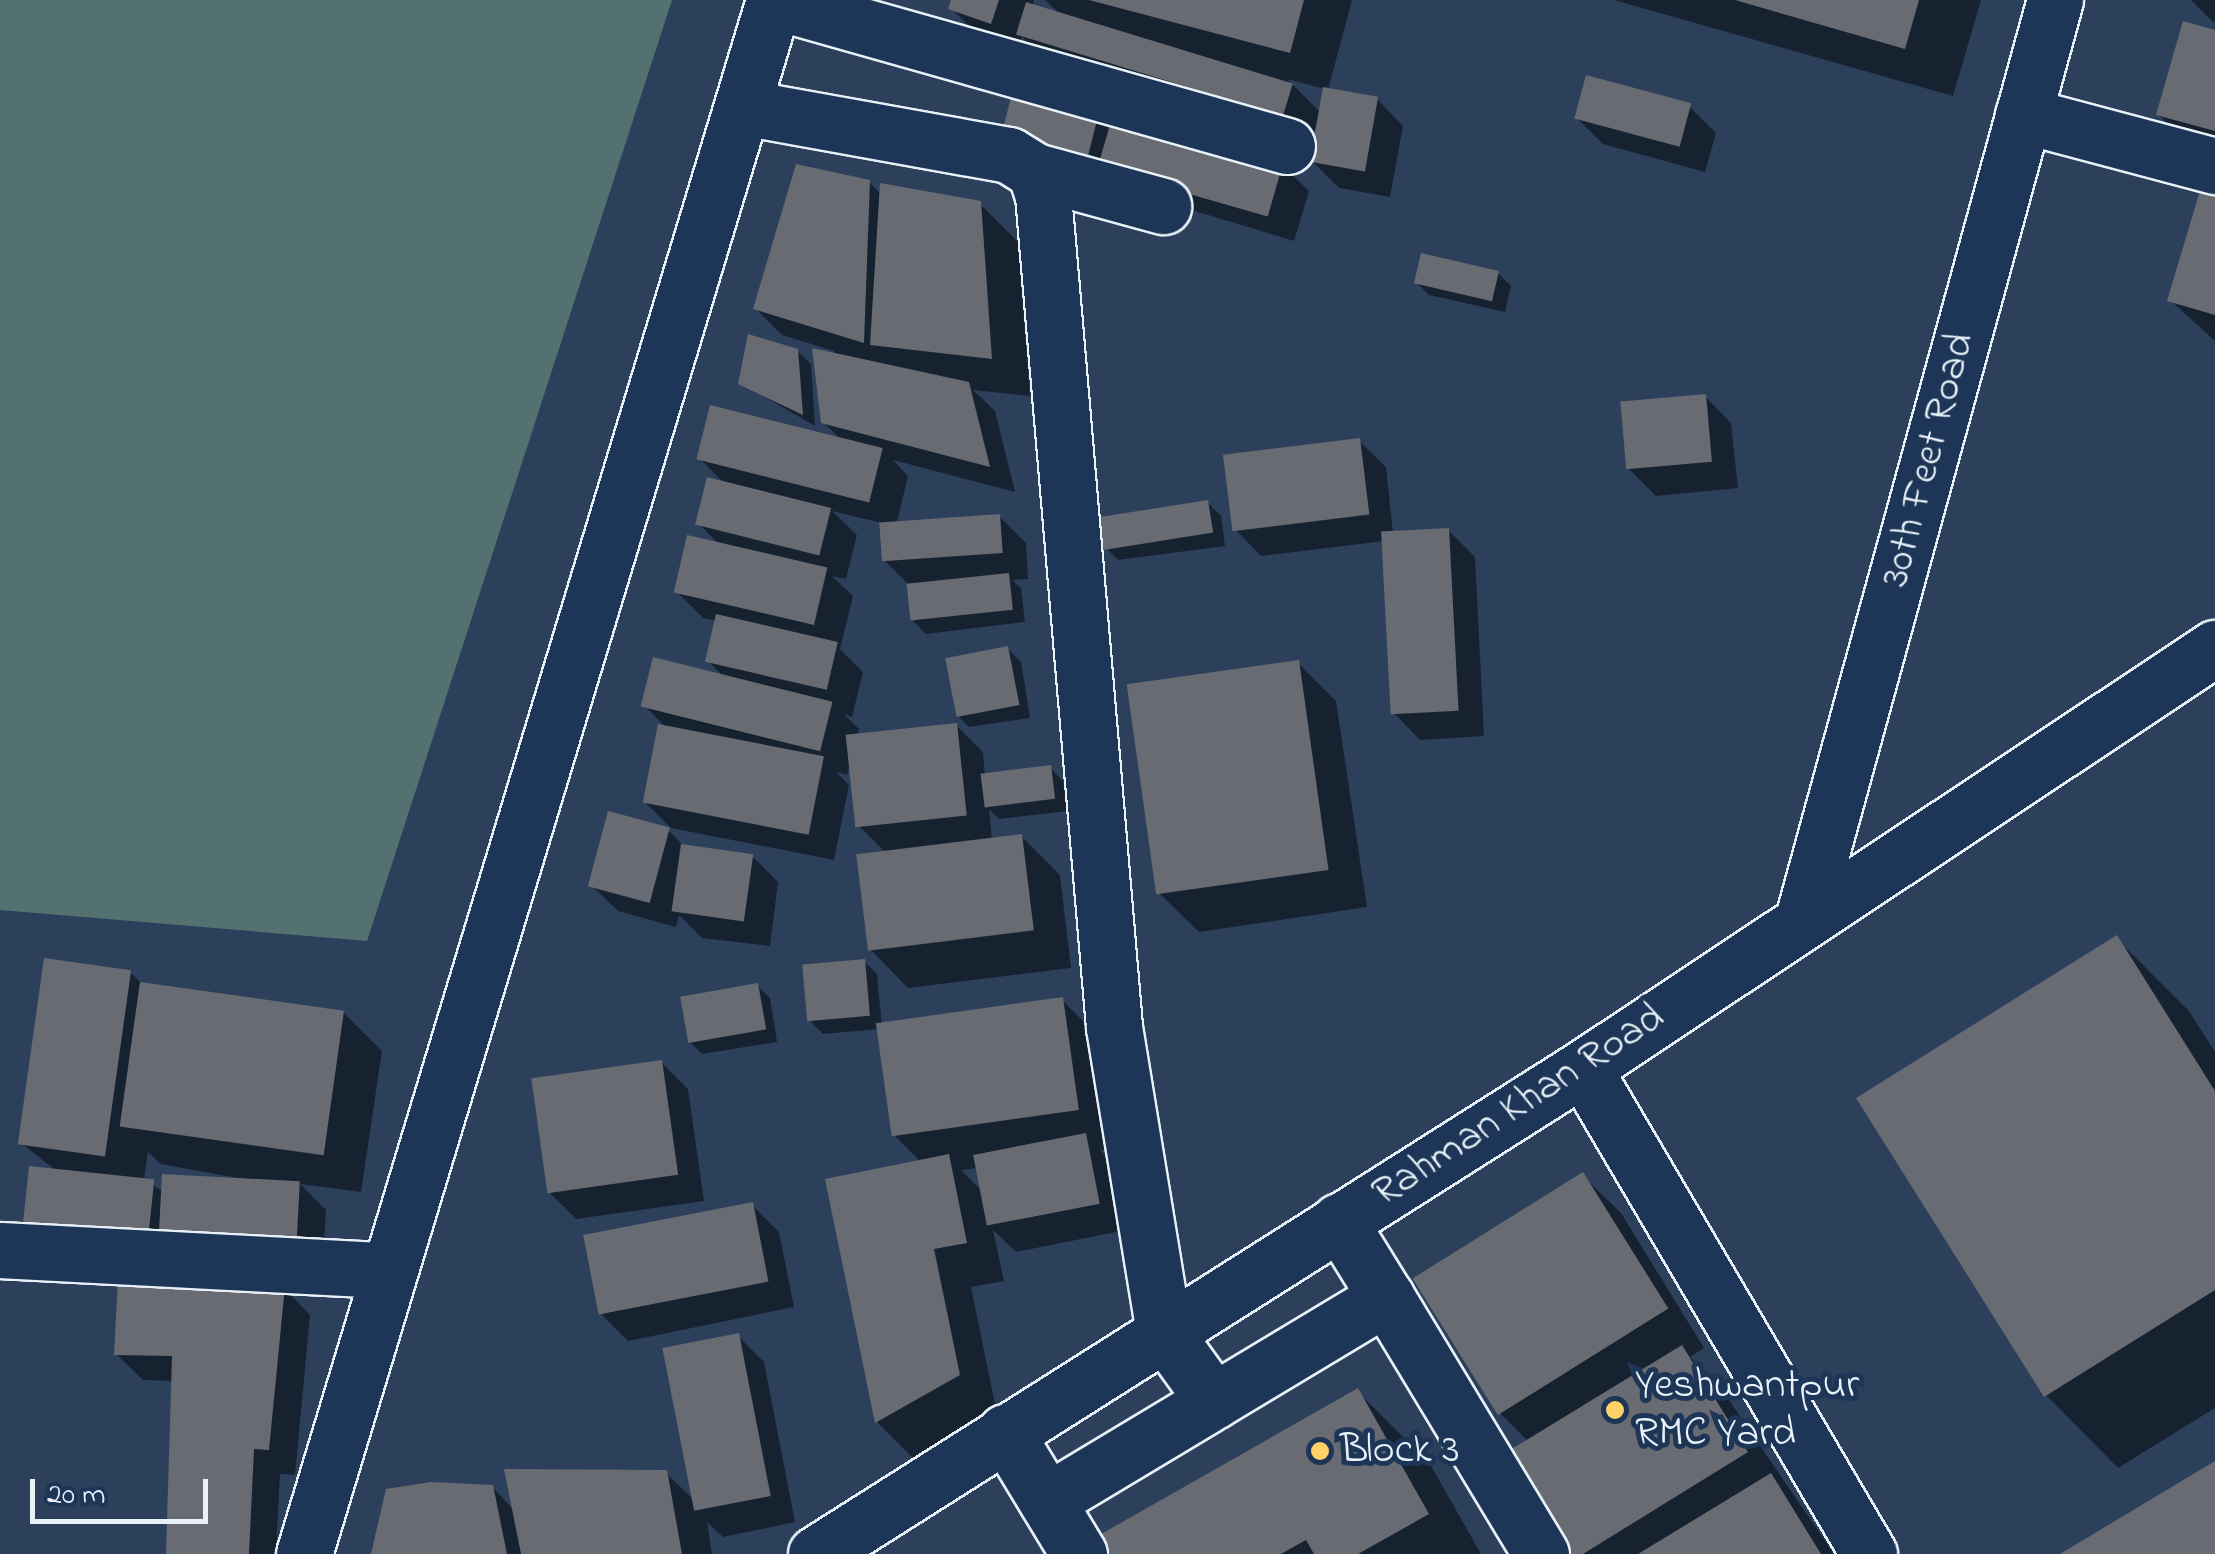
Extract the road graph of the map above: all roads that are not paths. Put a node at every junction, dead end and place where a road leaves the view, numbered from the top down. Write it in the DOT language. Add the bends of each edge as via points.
graph roads {
  1 [pos="2055,0"];
  2 [pos="774,1"];
  3 [pos="925,21"];
  4 [pos="742,107"];
  5 [pos="2023,115"];
  6 [pos="1287,146"];
  7 [pos="2215,166"];
  8 [pos="1035,171"];
  9 [pos="1163,206"];
  10 [pos="2215,648"];
  11 [pos="1803,919"];
  12 [pos="1583,1068"];
  13 [pos="1339,1221"];
  14 [pos="0,1250"];
  15 [pos="385,1270"];
  16 [pos="1386,1297"];
  17 [pos="1164,1332"];
  18 [pos="1214,1401"];
  19 [pos="1005,1432"];
  20 [pos="1047,1501"];
  21 [pos="1527,1549"];
  22 [pos="304,1554"];
  23 [pos="818,1554"];
  24 [pos="1079,1554"];
  25 [pos="1870,1554"];
  1 -- 5 [label="street, 30th Feet Road"];
  2 -- 3 [label="street"];
  2 -- 4 [label="street"];
  3 -- 6 [label="street"];
  4 -- 8 [label="street" via="1009,154"];
  4 -- 15 [label="street"];
  5 -- 7 [label="street"];
  5 -- 11 [label="street, 30th Feet Road"];
  8 -- 9 [label="street"];
  8 -- 17 [label="street" via="1043,195 1114,1027"];
  10 -- 11 [label="street, Rahman Khan Road"];
  11 -- 12 [label="street, Rahman Khan Road"];
  12 -- 13 [label="street, Rahman Khan Road"];
  12 -- 25 [label="street"];
  13 -- 16 [label="street"];
  13 -- 17 [label="street, Rahman Khan Road"];
  14 -- 15 [label="street"];
  15 -- 22 [label="street"];
  16 -- 18 [label="street"];
  16 -- 21 [label="street"];
  17 -- 18 [label="street"];
  17 -- 19 [label="street, Rahman Khan Road"];
  18 -- 20 [label="street"];
  19 -- 20 [label="street"];
  19 -- 23 [label="street, Rahman Khan Road"];
  20 -- 24 [label="street"];
}
